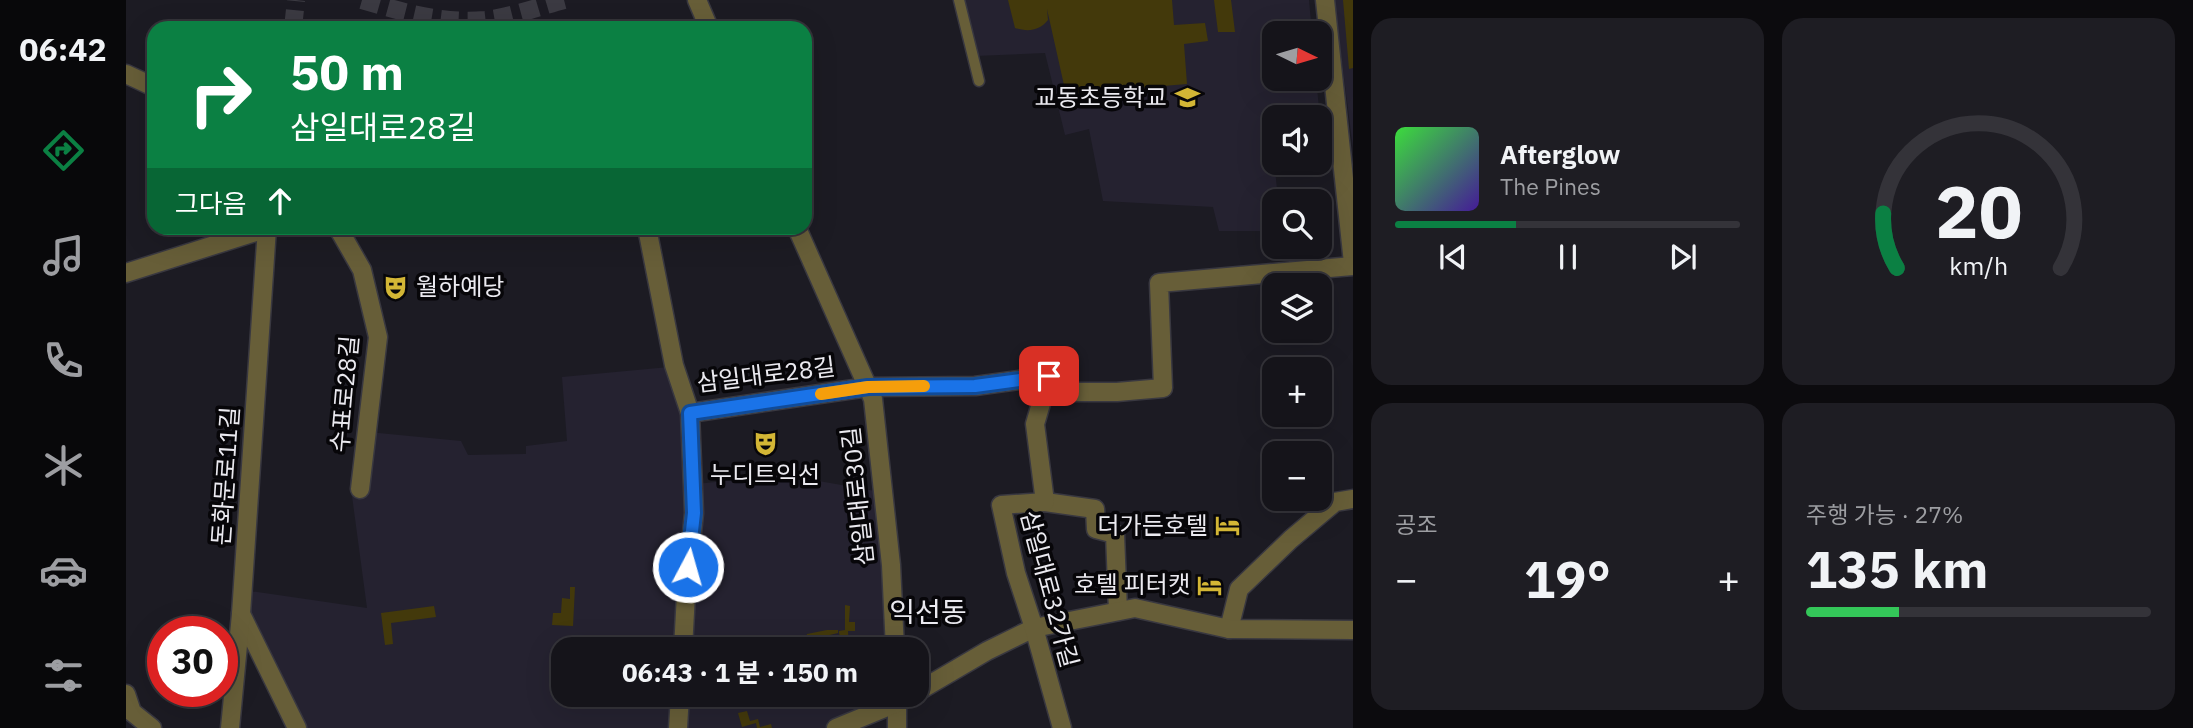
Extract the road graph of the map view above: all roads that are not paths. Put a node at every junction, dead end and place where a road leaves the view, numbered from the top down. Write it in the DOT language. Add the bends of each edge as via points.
graph roads {
  1 [pos="696,0"];
  2 [pos="958,0"];
  3 [pos="1325,0"];
  4 [pos="706,21"];
  5 [pos="126,74"];
  6 [pos="979,81"];
  7 [pos="147,84"];
  8 [pos="245,235"];
  9 [pos="267,235"];
  10 [pos="342,235"];
  11 [pos="648,235"];
  12 [pos="800,235"];
  13 [pos="1353,264"];
  14 [pos="126,273"];
  15 [pos="1049,376"];
  16 [pos="868,387"];
  17 [pos="690,413"];
  18 [pos="360,489"];
  19 [pos="1353,499"];
  20 [pos="1045,502"];
  21 [pos="1118,611"];
  22 [pos="241,614"];
  23 [pos="1034,628"];
  24 [pos="1228,629"];
  25 [pos="1353,630"];
  26 [pos="684,637"];
  27 [pos="894,637"];
  28 [pos="929,685"];
  29 [pos="126,694"];
  30 [pos="679,707"];
  31 [pos="881,707"];
  32 [pos="900,707"];
  33 [pos="129,714"];
  34 [pos="152,728"];
  35 [pos="230,728"];
  36 [pos="297,728"];
  37 [pos="678,728"];
  38 [pos="836,728"];
  39 [pos="897,728"];
  40 [pos="1062,728"];
  1 -- 4 [label="street"];
  2 -- 6 [label="lane"];
  3 -- 13 [label="street"];
  5 -- 7 [label="street"];
  8 -- 14 [label="street"];
  9 -- 22 [label="street, 돈화문로11길"];
  10 -- 18 [label="street, 수표로28길" via="362,270 378,337"];
  11 -- 17 [label="street, 삼일대로28길" via="674,365"];
  12 -- 16 [label="street, 삼일대로30길"];
  13 -- 15 [label="street" via="1158,283 1163,388 1067,392"];
  15 -- 16 [label="street, 삼일대로28길" via="975,386"];
  15 -- 20 [label="street, 삼일대로32가길" via="1035,424"];
  16 -- 17 [label="street, 삼일대로28길"];
  16 -- 27 [label="street, 삼일대로30길" via="891,565"];
  17 -- 26 [label="street" via="694,513"];
  19 -- 24 [label="street" via="1335,502 1239,589"];
  20 -- 21 [label="street, 삼일대로32가길" via="1095,509 1096,529 1115,534"];
  20 -- 23 [label="street, 삼일대로32가길" via="1001,505"];
  21 -- 23 [label="street"];
  21 -- 24 [label="street" via="1135,608"];
  22 -- 35 [label="street, 돈화문로11길"];
  22 -- 36 [label="street"];
  23 -- 28 [label="street"];
  23 -- 40 [label="street, 삼일대로32가길"];
  24 -- 25 [label="street"];
  29 -- 33 [label="street"];
  30 -- 37 [label="street"];
  31 -- 38 [label="street"];
  32 -- 39 [label="street"];
  33 -- 34 [label="street"];
}
